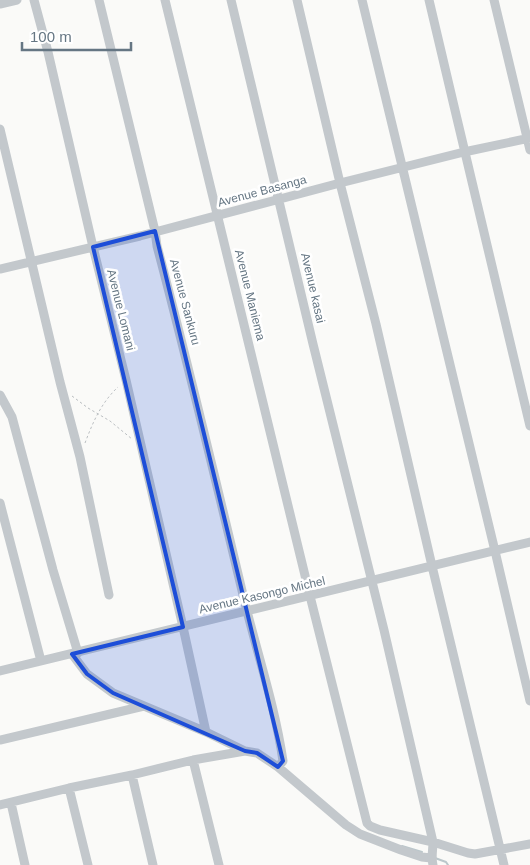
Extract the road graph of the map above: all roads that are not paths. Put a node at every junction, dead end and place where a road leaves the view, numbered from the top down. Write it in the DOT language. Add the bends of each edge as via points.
graph roads {
  1 [pos="18,0"];
  2 [pos="34,0"];
  3 [pos="99,0"];
  4 [pos="165,0"];
  5 [pos="231,0"];
  6 [pos="297,0"];
  7 [pos="362,0"];
  8 [pos="429,0"];
  9 [pos="494,0"];
  10 [pos="0,4"];
  11 [pos="0,129"];
  12 [pos="529,138"];
  13 [pos="530,150"];
  14 [pos="464,152"];
  15 [pos="402,168"];
  16 [pos="340,184"];
  17 [pos="279,200"];
  18 [pos="217,216"];
  19 [pos="155,232"];
  20 [pos="93,247"];
  21 [pos="32,261"];
  22 [pos="0,269"];
  23 [pos="0,395"];
  24 [pos="530,426"];
  25 [pos="0,503"];
  26 [pos="3,530"];
  27 [pos="530,542"];
  28 [pos="495,551"];
  29 [pos="432,566"];
  30 [pos="372,581"];
  31 [pos="109,595"];
  32 [pos="310,596"];
  33 [pos="247,611"];
  34 [pos="183,626"];
  35 [pos="75,654"];
  36 [pos="41,661"];
  37 [pos="0,672"];
  38 [pos="530,701"];
  39 [pos="144,706"];
  40 [pos="206,732"];
  41 [pos="0,740"];
  42 [pos="245,751"];
  43 [pos="192,760"];
  44 [pos="280,764"];
  45 [pos="132,775"];
  46 [pos="69,788"];
  47 [pos="10,803"];
  48 [pos="0,805"];
  49 [pos="530,844"];
  50 [pos="500,849"];
  51 [pos="432,854"];
  52 [pos="25,865"];
  53 [pos="88,865"];
  54 [pos="153,865"];
  55 [pos="219,865"];
  56 [pos="504,865"];
  1 -- 10 [label="street"];
  2 -- 20 [label="street, Avenue Lomani"];
  3 -- 19 [label="street, Avenue Sankuru"];
  4 -- 18 [label="street, Avenue Maniema"];
  5 -- 17 [label="street, Avenue kasai"];
  6 -- 16 [label="street"];
  7 -- 15 [label="street"];
  8 -- 14 [label="street"];
  9 -- 12 [label="street"];
  11 -- 21 [label="street"];
  12 -- 13 [label="street"];
  12 -- 14 [label="street, Avenue Basanga"];
  14 -- 15 [label="street, Avenue Basanga"];
  14 -- 24 [label="street"];
  15 -- 16 [label="street, Avenue Basanga"];
  15 -- 28 [label="street"];
  16 -- 17 [label="street, Avenue Basanga"];
  16 -- 29 [label="street"];
  17 -- 18 [label="street, Avenue Basanga"];
  17 -- 30 [label="street, Avenue kasai"];
  18 -- 19 [label="street, Avenue Basanga"];
  18 -- 32 [label="street, Avenue Maniema"];
  19 -- 20 [label="street, Avenue Basanga"];
  19 -- 33 [label="street, Avenue Sankuru"];
  20 -- 21 [label="street, Avenue Basanga"];
  20 -- 34 [label="street, Avenue Lomani"];
  21 -- 22 [label="street, Avenue Basanga"];
  21 -- 31 [label="street" via="80,457"];
  23 -- 35 [label="street" via="12,417"];
  25 -- 26 [label="street"];
  26 -- 36 [label="street"];
  27 -- 28 [label="street, Avenue Kasongo Michel"];
  28 -- 29 [label="street, Avenue Kasongo Michel"];
  28 -- 38 [label="street"];
  29 -- 30 [label="street, Avenue Kasongo Michel"];
  29 -- 50 [label="street"];
  30 -- 32 [label="street, Avenue Kasongo Michel"];
  30 -- 51 [label="street, Avenue kasai"];
  32 -- 33 [label="street, Avenue Kasongo Michel"];
  32 -- 51 [label="street, Avenue Maniema" via="367,822"];
  33 -- 34 [label="street, Avenue Kasongo Michel"];
  33 -- 44 [label="street, Avenue Sankuru" via="280,737"];
  34 -- 35 [label="street, Avenue Kasongo Michel"];
  34 -- 40 [label="street, Avenue Lomani"];
  35 -- 36 [label="street, Avenue Kasongo Michel"];
  35 -- 39 [label="street" via="87,674 113,693"];
  36 -- 37 [label="street, Avenue Kasongo Michel"];
  39 -- 40 [label="street"];
  39 -- 41 [label="street"];
  40 -- 42 [label="street"];
  42 -- 43 [label="street"];
  42 -- 44 [label="street" via="257,752"];
  43 -- 45 [label="street"];
  43 -- 55 [label="street"];
  44 -- 51 [label="street" via="360,834 422,857"];
  45 -- 46 [label="street"];
  45 -- 54 [label="street"];
  46 -- 47 [label="street"];
  46 -- 53 [label="street"];
  47 -- 48 [label="street"];
  47 -- 52 [label="street"];
  49 -- 50 [label="street"];
  50 -- 51 [label="street" via="475,854"];
  50 -- 56 [label="street"];
}
